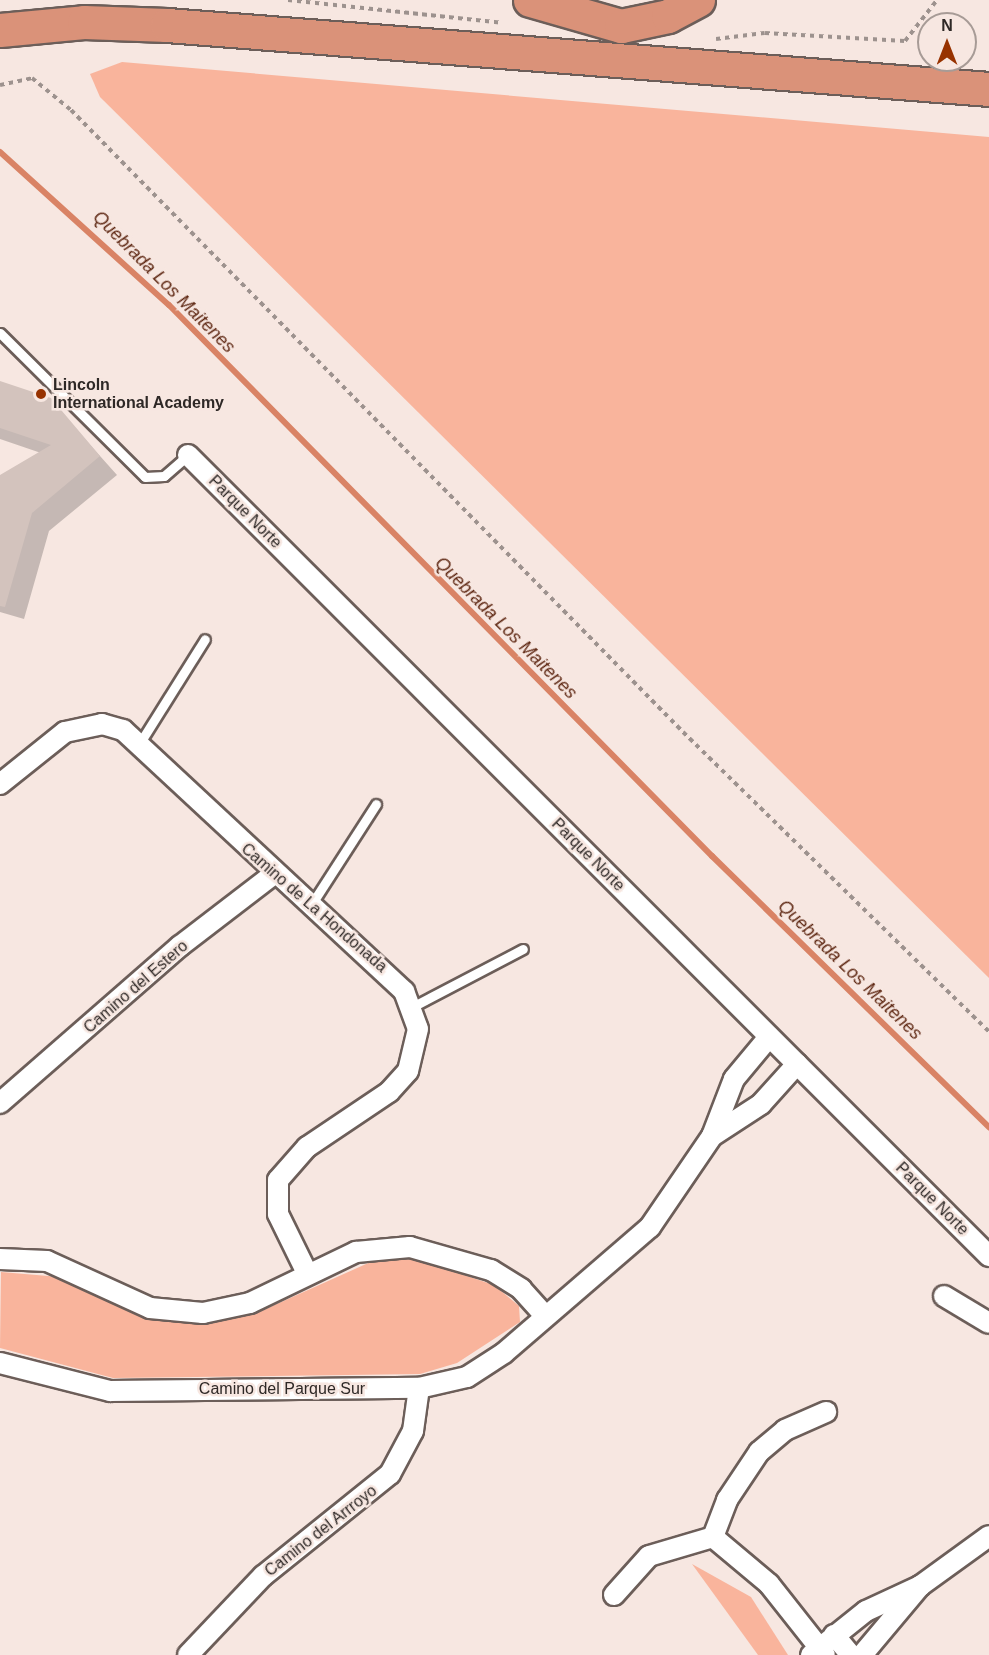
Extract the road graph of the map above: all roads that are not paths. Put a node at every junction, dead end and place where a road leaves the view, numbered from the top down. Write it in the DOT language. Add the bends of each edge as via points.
graph roads {
  1 [pos="530,0"];
  2 [pos="698,0"];
  3 [pos="0,30"];
  4 [pos="989,89"];
  5 [pos="0,333"];
  6 [pos="188,455"];
  7 [pos="205,639"];
  8 [pos="141,741"];
  9 [pos="0,784"];
  10 [pos="376,804"];
  11 [pos="274,874"];
  12 [pos="311,905"];
  13 [pos="524,949"];
  14 [pos="412,1007"];
  15 [pos="770,1037"];
  16 [pos="797,1064"];
  17 [pos="0,1103"];
  18 [pos="712,1136"];
  19 [pos="989,1256"];
  20 [pos="0,1259"];
  21 [pos="308,1273"];
  22 [pos="944,1296"];
  23 [pos="545,1316"];
  24 [pos="989,1323"];
  25 [pos="0,1363"];
  26 [pos="420,1388"];
  27 [pos="826,1412"];
  28 [pos="989,1536"];
  29 [pos="712,1537"];
  30 [pos="920,1586"];
  31 [pos="614,1594"];
  32 [pos="822,1648"];
  33 [pos="188,1655"];
  34 [pos="851,1655"];
  35 [pos="862,1655"];
  1 -- 2 [label="highway" via="621,26 668,16"];
  3 -- 4 [label="highway" via="84,22 167,25"];
  5 -- 6 [label="lane" via="145,477 164,476"];
  6 -- 15 [label="street, Parque Norte"];
  7 -- 8 [label="lane"];
  8 -- 9 [label="street, Camino de La Hondonada" via="116,727 78,727 54,739"];
  8 -- 11 [label="street, Camino de La Hondonada"];
  10 -- 12 [label="lane"];
  11 -- 12 [label="street, Camino de La Hondonada"];
  11 -- 17 [label="street, Camino del Estero" via="180,946"];
  12 -- 14 [label="street, Camino de La Hondonada" via="392,976"];
  13 -- 14 [label="lane"];
  14 -- 21 [label="street, Camino de La Hondonada" via="417,1044 400,1082 308,1147 278,1180 278,1214"];
  15 -- 16 [label="street, Parque Norte"];
  15 -- 18 [label="street" via="726,1092"];
  16 -- 18 [label="street" via="760,1104"];
  16 -- 19 [label="street, Parque Norte"];
  18 -- 23 [label="street, Camino del Parque Sur" via="650,1227"];
  20 -- 21 [label="street" via="60,1265 134,1302 185,1313 242,1306"];
  21 -- 23 [label="street" via="374,1248 431,1249 505,1278"];
  22 -- 24 [label="street"];
  23 -- 26 [label="street, Camino del Parque Sur" via="480,1370"];
  25 -- 26 [label="street, Camino del Parque Sur" via="110,1391"];
  26 -- 33 [label="street, Camino del Arrroyo" via="413,1431 390,1474 263,1576"];
  27 -- 29 [label="street" via="785,1430 759,1452 727,1500"];
  28 -- 30 [label="street"];
  29 -- 31 [label="street" via="650,1556"];
  29 -- 32 [label="street" via="769,1584"];
  30 -- 32 [label="street" via="866,1611"];
  30 -- 35 [label="street"];
  32 -- 34 [label="street"];
}
